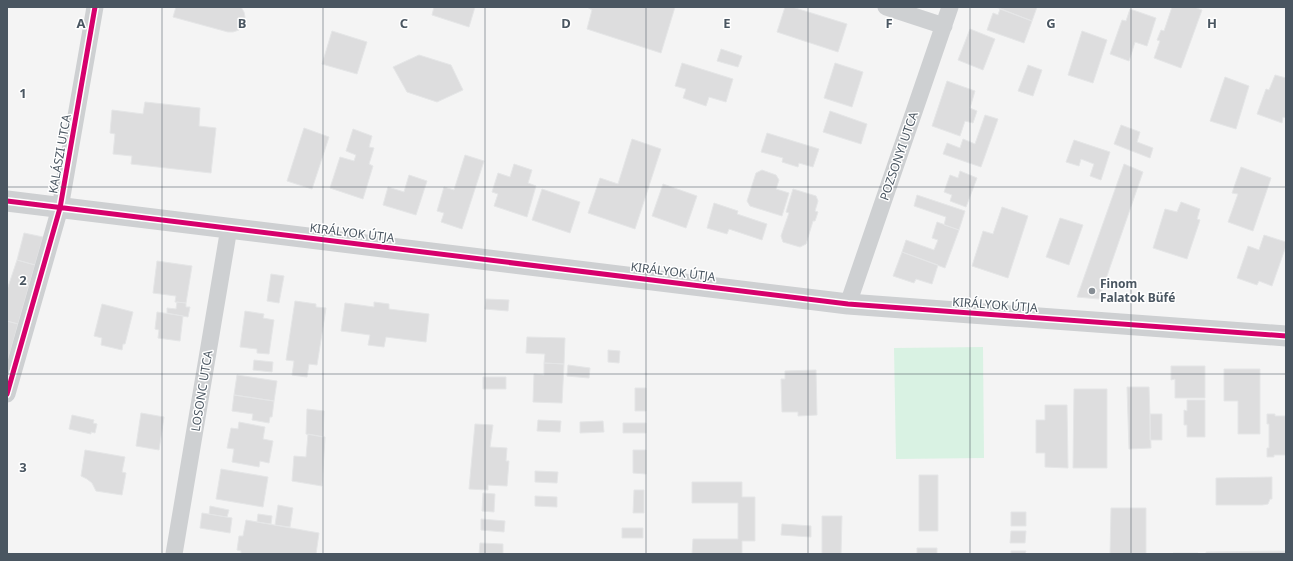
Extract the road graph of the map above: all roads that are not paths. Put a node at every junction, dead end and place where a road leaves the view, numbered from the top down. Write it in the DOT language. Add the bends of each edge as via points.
graph roads {
  1 [pos="96,7"];
  2 [pos="886,7"];
  3 [pos="950,7"];
  4 [pos="944,26"];
  5 [pos="7,201"];
  6 [pos="60,208"];
  7 [pos="229,228"];
  8 [pos="848,304"];
  9 [pos="1286,336"];
  10 [pos="7,394"];
  11 [pos="174,554"];
  1 -- 6 [label="street, KALÁSZI UTCA"];
  2 -- 4 [label="street"];
  3 -- 4 [label="street, POZSONYI UTCA"];
  4 -- 8 [label="street, POZSONYI UTCA"];
  5 -- 6 [label="street, KIRÁLYOK ÚTJA"];
  6 -- 7 [label="street, KIRÁLYOK ÚTJA"];
  6 -- 10 [label="street, KALÁSZI UTCA"];
  7 -- 8 [label="street, KIRÁLYOK ÚTJA"];
  7 -- 11 [label="street, LOSONC UTCA"];
  8 -- 9 [label="street, KIRÁLYOK ÚTJA"];
}
